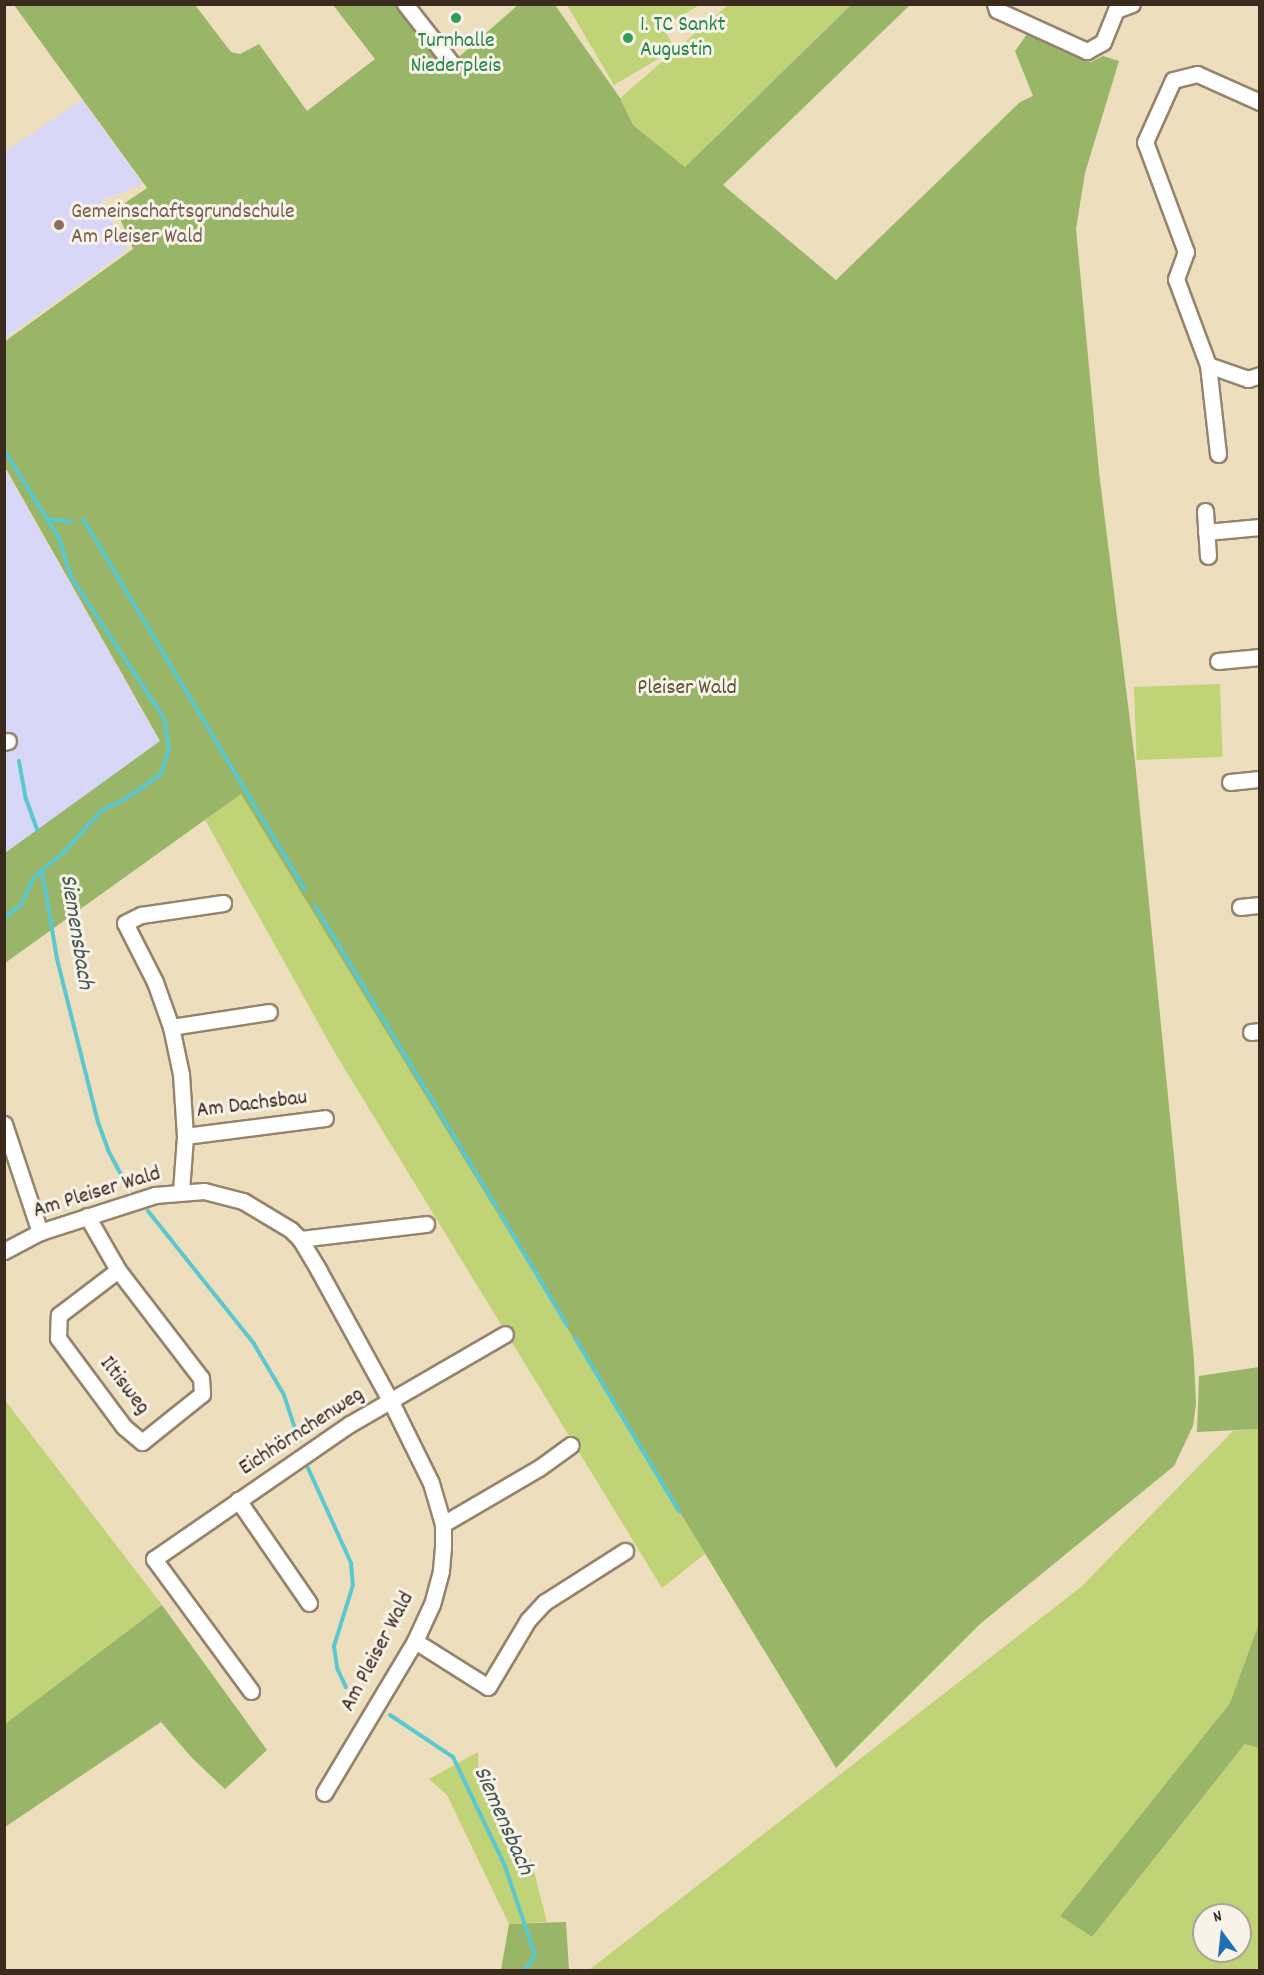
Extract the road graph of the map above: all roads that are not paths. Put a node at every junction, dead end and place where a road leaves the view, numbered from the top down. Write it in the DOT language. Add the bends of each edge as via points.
graph roads {
  1 [pos="405,4"];
  2 [pos="995,4"];
  3 [pos="1132,4"];
  4 [pos="452,64"];
  5 [pos="1260,102"];
  6 [pos="1208,365"];
  7 [pos="1260,375"];
  8 [pos="1218,454"];
  9 [pos="1204,512"];
  10 [pos="1260,527"];
  11 [pos="1206,532"];
  12 [pos="1208,556"];
  13 [pos="1260,657"];
  14 [pos="1218,661"];
  15 [pos="1260,779"];
  16 [pos="1230,782"];
  17 [pos="223,903"];
  18 [pos="1260,905"];
  19 [pos="1240,907"];
  20 [pos="268,1012"];
  21 [pos="171,1027"];
  22 [pos="325,1118"];
  23 [pos="4,1124"];
  24 [pos="185,1136"];
  25 [pos="181,1191"];
  26 [pos="87,1216"];
  27 [pos="426,1224"];
  28 [pos="40,1232"];
  29 [pos="300,1239"];
  30 [pos="4,1251"];
  31 [pos="118,1270"];
  32 [pos="505,1334"];
  33 [pos="391,1402"];
  34 [pos="571,1445"];
  35 [pos="238,1500"];
  36 [pos="442,1524"];
  37 [pos="625,1551"];
  38 [pos="309,1603"];
  39 [pos="415,1641"];
  40 [pos="251,1691"];
  41 [pos="324,1793"];
  1 -- 4 [label="street"];
  2 -- 3 [label="street" via="997,10 1087,51 1103,42 1116,10"];
  5 -- 6 [label="street" via="1197,74 1173,80 1145,142 1186,252 1176,279"];
  6 -- 7 [label="street" via="1248,379"];
  6 -- 8 [label="street"];
  9 -- 11 [label="street"];
  10 -- 11 [label="street"];
  11 -- 12 [label="street"];
  13 -- 14 [label="street"];
  15 -- 16 [label="street"];
  17 -- 21 [label="street, Am Dachsbau" via="141,915 125,923"];
  18 -- 19 [label="street"];
  20 -- 21 [label="street"];
  21 -- 24 [label="street, Am Dachsbau" via="181,1074"];
  22 -- 24 [label="street, Am Dachsbau"];
  23 -- 28 [label="street"];
  24 -- 25 [label="street, Am Dachsbau"];
  25 -- 26 [label="street, Am Pleiser Wald"];
  25 -- 29 [label="street, Am Pleiser Wald" via="204,1191 243,1201 262,1210"];
  26 -- 28 [label="street, Am Pleiser Wald"];
  26 -- 31 [label="street, Iltisweg"];
  27 -- 29 [label="street"];
  28 -- 30 [label="street, Am Pleiser Wald"];
  29 -- 33 [label="street, Am Pleiser Wald"];
  31 -- 31 [label="street, Iltisweg" via="201,1378 202,1394 142,1442 124,1427 58,1338 59,1315"];
  32 -- 33 [label="street"];
  33 -- 35 [label="street, Eichhörnchenweg" via="350,1424"];
  33 -- 36 [label="street, Am Pleiser Wald" via="431,1483"];
  34 -- 36 [label="street"];
  35 -- 38 [label="street, Eichhörnchenweg"];
  35 -- 40 [label="street, Eichhörnchenweg" via="154,1559"];
  36 -- 39 [label="street, Am Pleiser Wald" via="441,1571 432,1604"];
  37 -- 39 [label="street" via="545,1602 528,1620 488,1687"];
  39 -- 41 [label="street, Am Pleiser Wald"];
}
